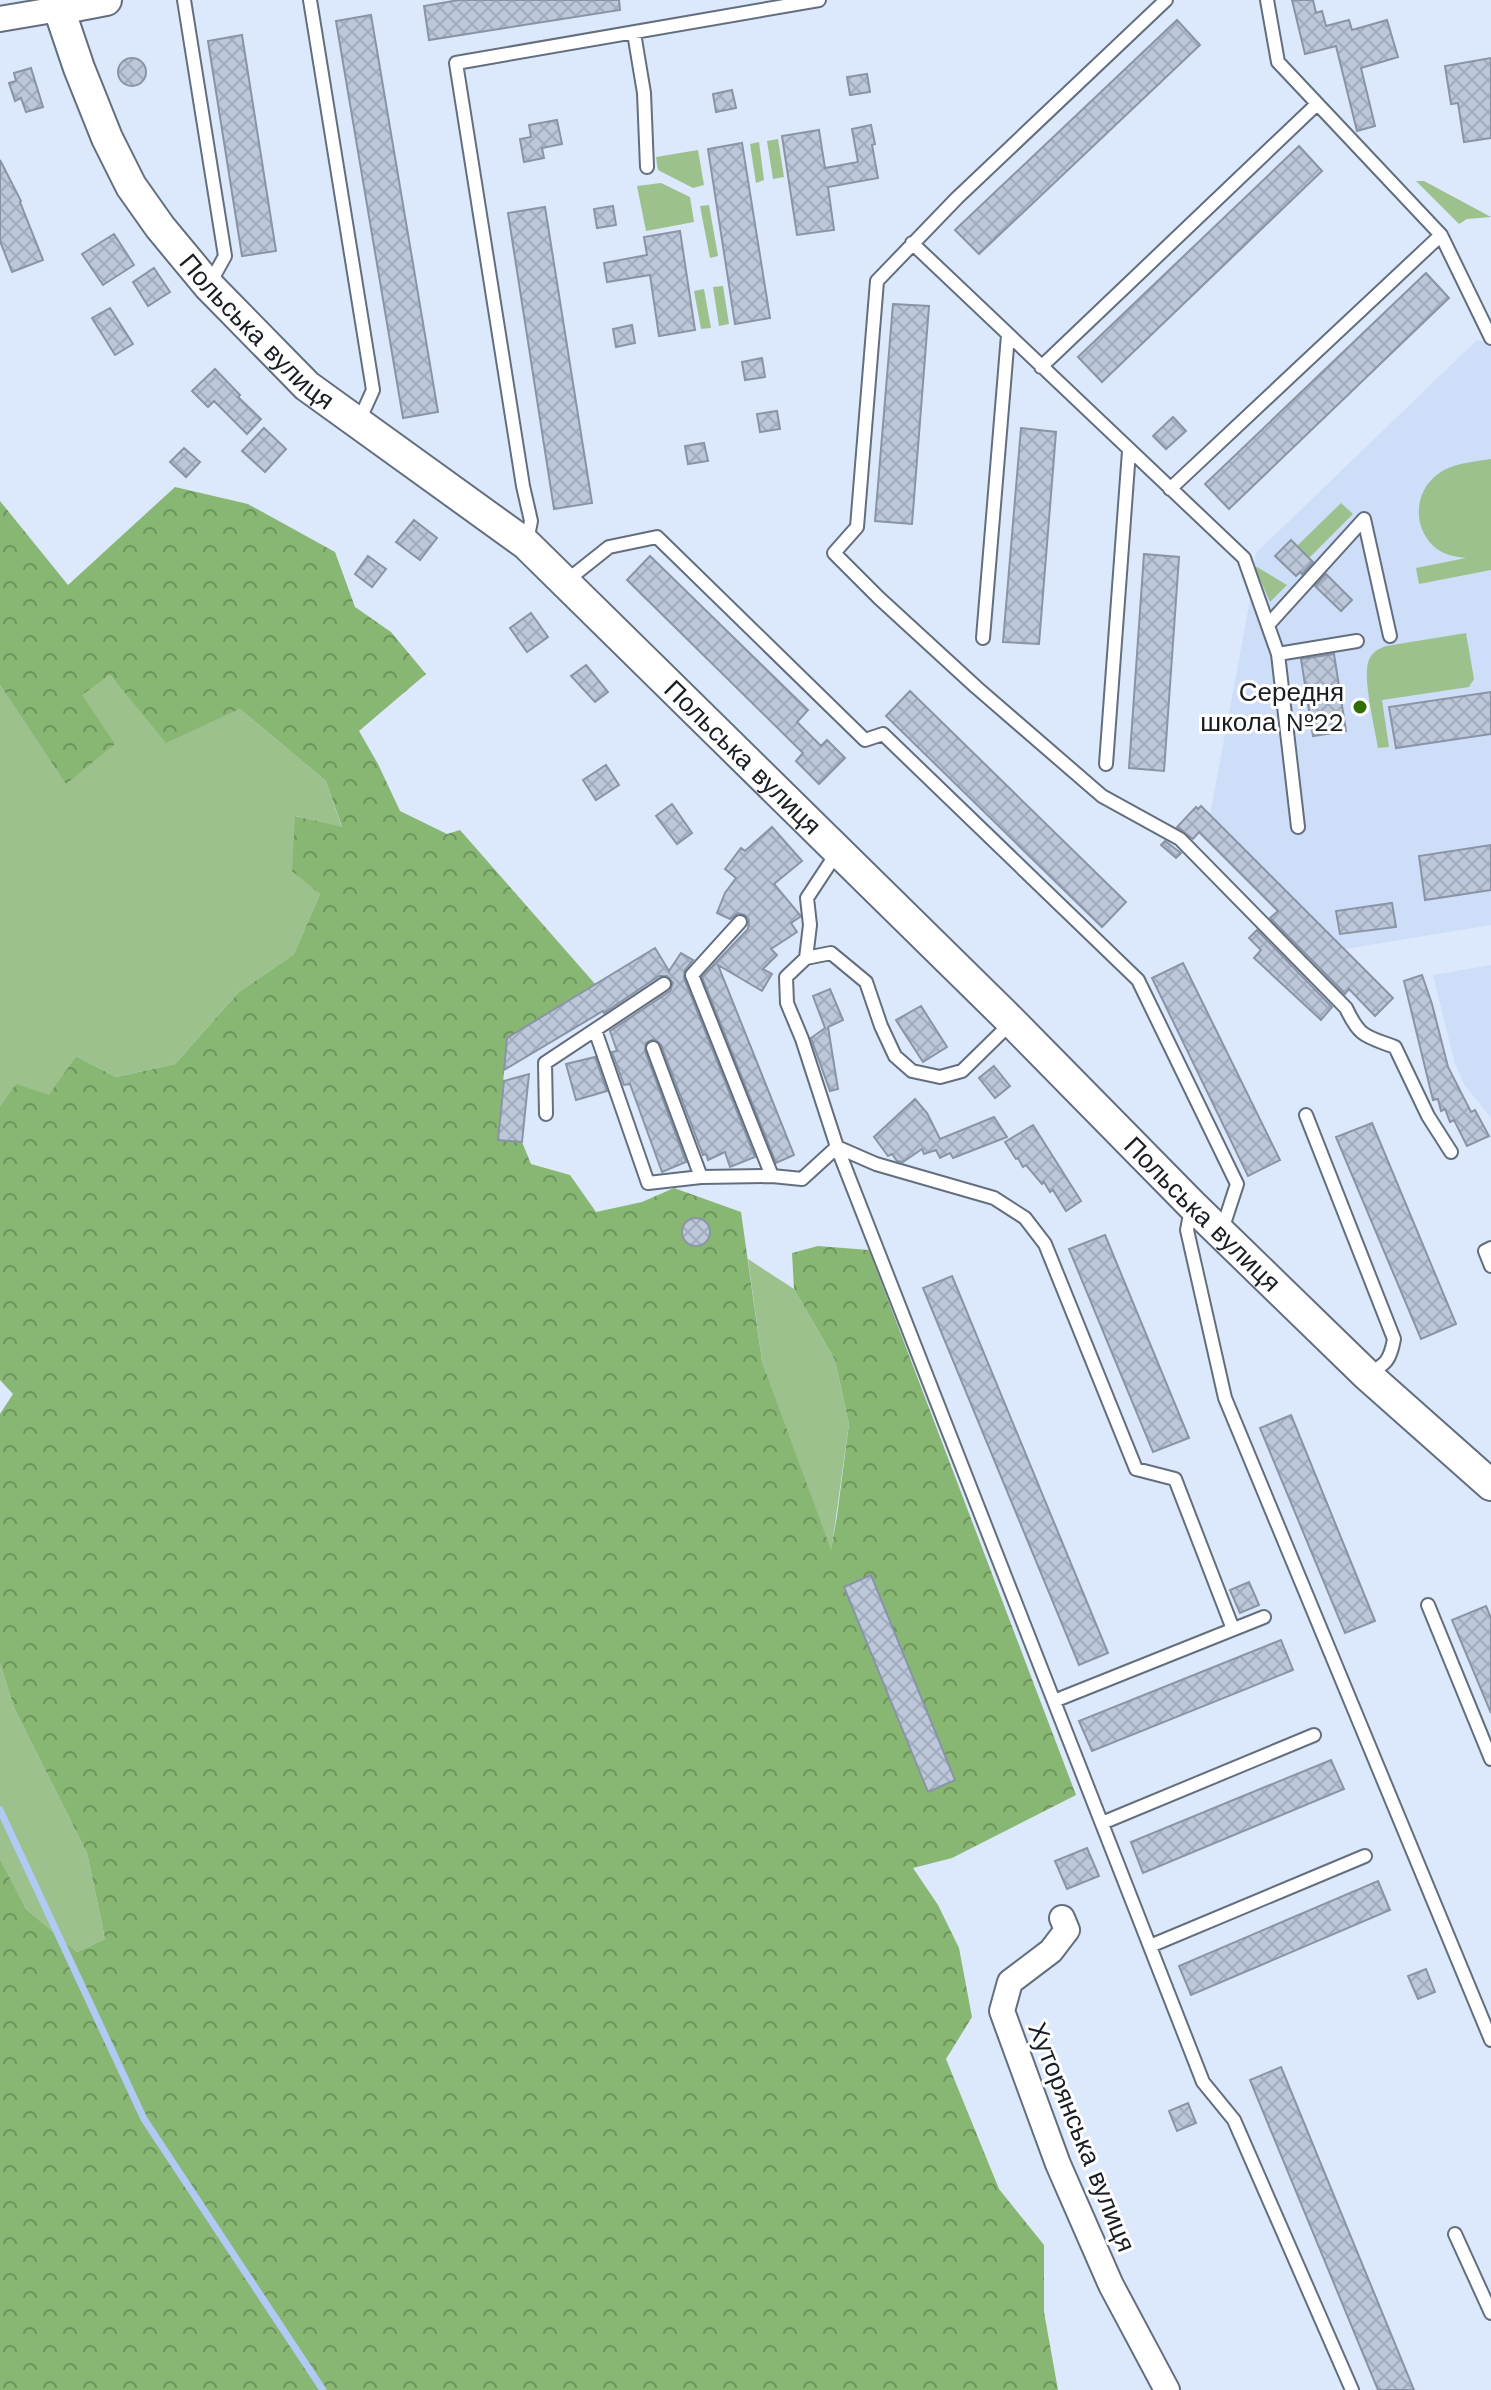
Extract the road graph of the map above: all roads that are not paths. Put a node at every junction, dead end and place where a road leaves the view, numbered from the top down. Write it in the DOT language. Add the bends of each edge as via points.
graph roads {
  1 [pos="106,0"];
  2 [pos="184,0"];
  3 [pos="310,0"];
  4 [pos="819,0"];
  5 [pos="1166,0"];
  6 [pos="1267,0"];
  7 [pos="58,4"];
  8 [pos="0,19"];
  9 [pos="634,33"];
  10 [pos="1317,104"];
  11 [pos="647,167"];
  12 [pos="1441,235"];
  13 [pos="912,243"];
  14 [pos="208,285"];
  15 [pos="1008,335"];
  16 [pos="1491,338"];
  17 [pos="1041,367"];
  18 [pos="358,425"];
  19 [pos="1129,451"];
  20 [pos="1170,489"];
  21 [pos="526,544"];
  22 [pos="565,582"];
  23 [pos="1268,625"];
  24 [pos="1390,636"];
  25 [pos="983,638"];
  26 [pos="1357,641"];
  27 [pos="1278,654"];
  28 [pos="1106,764"];
  29 [pos="1298,827"];
  30 [pos="838,851"];
  31 [pos="740,922"];
  32 [pos="806,958"];
  33 [pos="664,984"];
  34 [pos="1012,1022"];
  35 [pos="595,1030"];
  36 [pos="653,1048"];
  37 [pos="546,1114"];
  38 [pos="1306,1115"];
  39 [pos="837,1147"];
  40 [pos="1451,1152"];
  41 [pos="772,1176"];
  42 [pos="701,1177"];
  43 [pos="1192,1205"];
  44 [pos="1221,1233"];
  45 [pos="1491,1248"];
  46 [pos="1491,1266"];
  47 [pos="1367,1375"];
  48 [pos="1491,1485"];
  49 [pos="1428,1605"];
  50 [pos="1264,1617"];
  51 [pos="1233,1629"];
  52 [pos="1054,1701"];
  53 [pos="1314,1735"];
  54 [pos="1491,1759"];
  55 [pos="1102,1823"];
  56 [pos="1365,1856"];
  57 [pos="1062,1918"];
  58 [pos="1150,1946"];
  59 [pos="1491,2040"];
  60 [pos="1455,2234"];
  61 [pos="1491,2313"];
  62 [pos="1167,2390"];
  63 [pos="1352,2390"];
  1 -- 7 [label="street"];
  2 -- 14 [label="lane" via="225,256"];
  3 -- 18 [label="lane" via="373,390"];
  4 -- 9 [label="lane"];
  5 -- 13 [label="lane"];
  6 -- 10 [label="lane" via="1278,62"];
  7 -- 8 [label="street"];
  7 -- 14 [label="street, Польська вулиця" via="107,138 131,186"];
  9 -- 11 [label="lane" via="644,93"];
  9 -- 21 [label="lane" via="456,63 531,521"];
  10 -- 12 [label="lane"];
  10 -- 17 [label="lane"];
  12 -- 16 [label="lane"];
  12 -- 20 [label="lane"];
  13 -- 15 [label="lane"];
  13 -- 40 [label="lane" via="877,281 857,527 834,553 964,677 1102,796 1180,839 1346,1008 1356,1029 1395,1047"];
  14 -- 18 [label="street, Польська вулиця" via="307,386"];
  15 -- 17 [label="lane"];
  15 -- 25 [label="lane"];
  17 -- 19 [label="lane"];
  18 -- 21 [label="street, Польська вулиця"];
  19 -- 20 [label="lane"];
  19 -- 28 [label="lane"];
  20 -- 23 [label="lane" via="1244,558"];
  21 -- 22 [label="street, Польська вулиця"];
  22 -- 30 [label="street, Польська вулиця"];
  22 -- 44 [label="lane" via="609,547 657,537 865,740 883,734 1138,980 1237,1184"];
  23 -- 24 [label="lane" via="1364,519"];
  23 -- 27 [label="lane"];
  26 -- 27 [label="lane"];
  27 -- 29 [label="lane"];
  30 -- 32 [label="lane" via="807,898"];
  30 -- 34 [label="street, Польська вулиця"];
  31 -- 41 [label="lane" via="692,975"];
  32 -- 34 [label="lane" via="831,953 866,982 895,1056 912,1071 940,1077 962,1071"];
  32 -- 39 [label="lane" via="786,977 787,1003"];
  33 -- 35 [label="lane"];
  34 -- 43 [label="street, Польська вулиця"];
  35 -- 37 [label="lane" via="545,1063"];
  35 -- 42 [label="lane" via="648,1183"];
  36 -- 42 [label="lane"];
  38 -- 47 [label="lane" via="1394,1339 1386,1364"];
  39 -- 41 [label="lane" via="802,1179"];
  39 -- 51 [label="lane" via="876,1164 994,1198 1025,1218 1045,1244 1136,1469 1175,1479"];
  39 -- 52 [label="lane"];
  41 -- 42 [label="lane"];
  43 -- 44 [label="street, Польська вулиця"];
  43 -- 59 [label="lane" via="1187,1230 1225,1398"];
  44 -- 47 [label="street, Польська вулиця"];
  45 -- 46 [label="lane" via="1485,1251"];
  47 -- 48 [label="street, Польська вулиця"];
  49 -- 54 [label="lane"];
  50 -- 51 [label="lane"];
  51 -- 52 [label="lane"];
  52 -- 55 [label="lane"];
  53 -- 55 [label="lane"];
  55 -- 58 [label="lane"];
  56 -- 58 [label="lane"];
  57 -- 62 [label="street, Хуторянська вулиця" via="1067,1930 1051,1951 1010,1982 1002,2011 1058,2164 1111,2285"];
  58 -- 63 [label="lane" via="1203,2082 1234,2120"];
  60 -- 61 [label="lane"];
}
